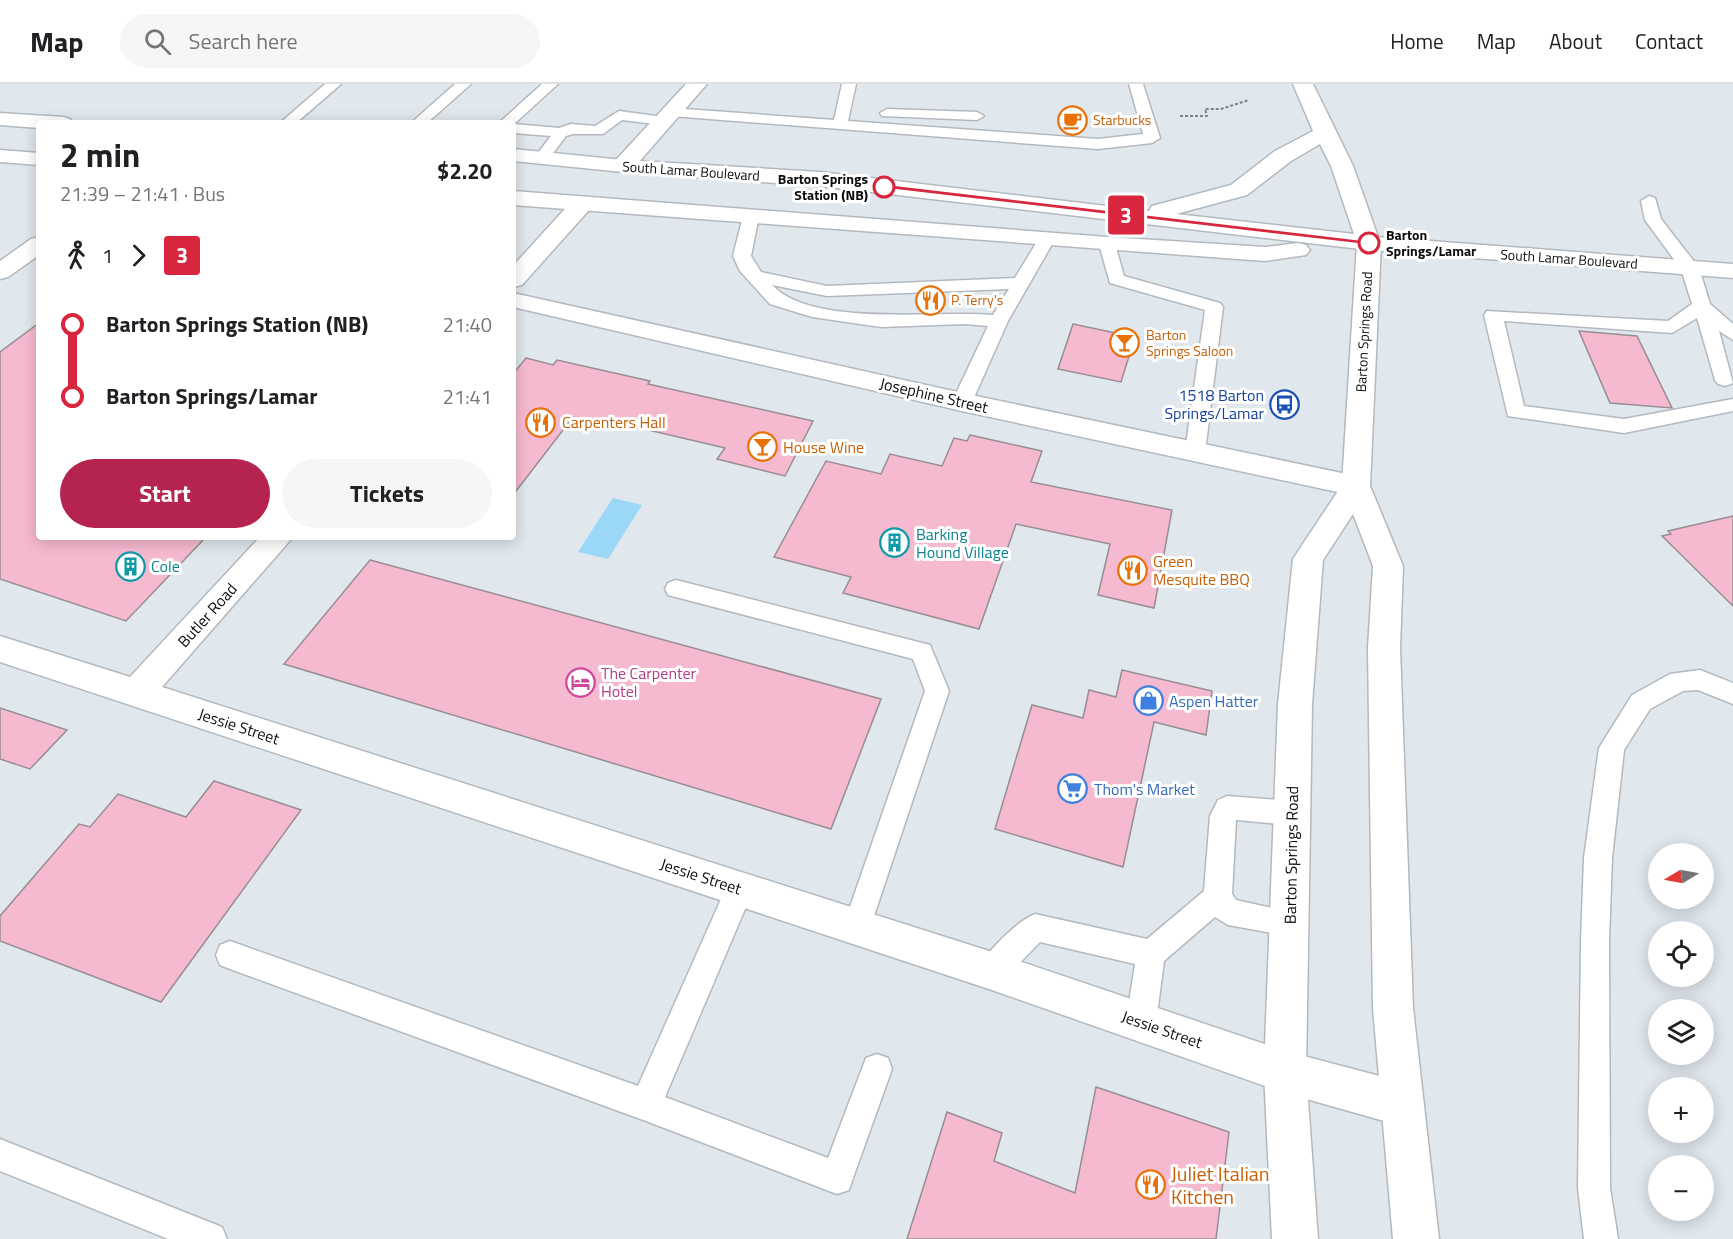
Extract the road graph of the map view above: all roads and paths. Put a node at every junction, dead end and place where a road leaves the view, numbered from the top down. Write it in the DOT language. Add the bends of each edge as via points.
graph roads {
  1 [pos="334,84"];
  2 [pos="464,84"];
  3 [pos="551,84"];
  4 [pos="697,84"];
  5 [pos="849,84"];
  6 [pos="1136,84"];
  7 [pos="1303,84"];
  8 [pos="1249,100"];
  9 [pos="631,102"];
  10 [pos="619,115"];
  11 [pos="977,116"];
  12 [pos="1173,116"];
  13 [pos="667,117"];
  14 [pos="0,118"];
  15 [pos="841,119"];
  16 [pos="291,120"];
  17 [pos="422,120"];
  18 [pos="509,120"];
  19 [pos="36,121"];
  20 [pos="516,128"];
  21 [pos="561,133"];
  22 [pos="1323,133"];
  23 [pos="516,155"];
  24 [pos="0,156"];
  25 [pos="542,158"];
  26 [pos="36,159"];
  27 [pos="623,166"];
  28 [pos="516,189"];
  29 [pos="516,198"];
  30 [pos="1649,201"];
  31 [pos="581,205"];
  32 [pos="751,216"];
  33 [pos="1136,216"];
  34 [pos="1047,239"];
  35 [pos="1369,243"];
  36 [pos="1107,244"];
  37 [pos="36,246"];
  38 [pos="1690,268"];
  39 [pos="1733,271"];
  40 [pos="0,272"];
  41 [pos="516,277"];
  42 [pos="758,278"];
  43 [pos="1021,283"];
  44 [pos="516,301"];
  45 [pos="1702,306"];
  46 [pos="999,321"];
  47 [pos="1733,334"];
  48 [pos="1725,380"];
  49 [pos="962,402"];
  50 [pos="1733,405"];
  51 [pos="1195,452"];
  52 [pos="1356,486"];
  53 [pos="275,540"];
  54 [pos="676,589"];
  55 [pos="0,649"];
  56 [pos="1732,688"];
  57 [pos="136,693"];
  58 [pos="1292,813"];
  59 [pos="740,888"];
  60 [pos="1218,897"];
  61 [pos="1289,922"];
  62 [pos="857,927"];
  63 [pos="1151,954"];
  64 [pos="230,955"];
  65 [pos="992,971"];
  66 [pos="1142,1022"];
  67 [pos="877,1069"];
  68 [pos="1285,1072"];
  69 [pos="1402,1104"];
  70 [pos="646,1105"];
  71 [pos="0,1155"];
  72 [pos="210,1239"];
  73 [pos="1295,1239"];
  74 [pos="1416,1239"];
  75 [pos="1601,1239"];
  1 -- 16 [label="lane"];
  2 -- 17 [label="lane"];
  3 -- 18 [label="lane"];
  4 -- 13 [label="main road"];
  5 -- 15 [label="lane"];
  6 -- 15 [label="lane" via="1152,138 1098,144"];
  7 -- 22 [label="main road, Barton Springs Road"];
  8 -- 12 [label="path" via="1221,109 1205,109 1207,116"];
  9 -- 10 [label="lane"];
  10 -- 13 [label="lane"];
  10 -- 21 [label="lane" via="598,131 571,129"];
  11 -- 15 [label="lane"];
  13 -- 15 [label="lane"];
  13 -- 27 [label="main road"];
  14 -- 19 [label="main road"];
  20 -- 21 [label="lane"];
  21 -- 25 [label="lane"];
  22 -- 33 [label="main road" via="1283,156 1239,190"];
  22 -- 35 [label="main road, Barton Springs Road" via="1342,166"];
  23 -- 25 [label="main road, South Lamar Boulevard"];
  24 -- 26 [label="main road"];
  25 -- 27 [label="main road, South Lamar Boulevard"];
  27 -- 28 [label="main road" via="585,190"];
  27 -- 33 [label="main road, South Lamar Boulevard" via="820,179"];
  29 -- 31 [label="main road, South Lamar Boulevard"];
  30 -- 38 [label="lane" via="1653,220"];
  31 -- 32 [label="main road, South Lamar Boulevard"];
  31 -- 41 [label="main road"];
  32 -- 34 [label="main road, South Lamar Boulevard"];
  32 -- 42 [label="lane" via="742,256 746,267"];
  33 -- 35 [label="main road, South Lamar Boulevard"];
  34 -- 36 [label="main road, South Lamar Boulevard"];
  34 -- 43 [label="lane"];
  35 -- 36 [label="main road, South Lamar Boulevard" via="1265,254"];
  35 -- 38 [label="main road, South Lamar Boulevard"];
  35 -- 52 [label="main road, Barton Springs Road"];
  36 -- 51 [label="lane" via="1116,279 1214,307"];
  37 -- 40 [label="main road"];
  38 -- 39 [label="main road, South Lamar Boulevard"];
  38 -- 45 [label="lane"];
  42 -- 43 [label="lane" via="826,291"];
  42 -- 46 [label="lane" via="776,300 821,313 880,321"];
  43 -- 46 [label="lane"];
  44 -- 49 [label="main road, Josephine Street"];
  45 -- 47 [label="lane"];
  45 -- 48 [label="lane"];
  45 -- 50 [label="lane" via="1672,327 1493,315 1515,411 1624,426"];
  46 -- 49 [label="lane"];
  49 -- 51 [label="main road, Josephine Street"];
  51 -- 52 [label="main road, Josephine Street"];
  52 -- 58 [label="main road, Barton Springs Road" via="1308,559 1295,704"];
  52 -- 69 [label="main road, Barton Springs Road" via="1388,566 1384,648 1391,961"];
  53 -- 57 [label="main road, Butler Road"];
  54 -- 62 [label="lane" via="922,652 937,691"];
  55 -- 57 [label="main road, Jessie Street"];
  56 -- 75 [label="lane" via="1700,680 1679,681 1665,687 1641,702 1612,748 1598,858 1595,941 1594,1188"];
  57 -- 59 [label="main road, Jessie Street"];
  58 -- 60 [label="lane" via="1227,808 1223,816"];
  58 -- 61 [label="main road, Barton Springs Road"];
  59 -- 62 [label="main road, Jessie Street"];
  59 -- 70 [label="lane"];
  60 -- 61 [label="lane" via="1228,912"];
  60 -- 63 [label="lane"];
  61 -- 68 [label="main road, Barton Springs Road"];
  62 -- 65 [label="main road, Jessie Street"];
  63 -- 65 [label="lane" via="1035,927"];
  63 -- 66 [label="lane"];
  64 -- 70 [label="lane"];
  65 -- 66 [label="main road, Jessie Street"];
  66 -- 68 [label="main road, Jessie Street"];
  67 -- 70 [label="lane" via="837,1178"];
  68 -- 69 [label="main road, Jessie Street"];
  68 -- 73 [label="main road, Barton Springs Road"];
  69 -- 74 [label="main road, Barton Springs Road"];
  71 -- 72 [label="lane"];
}
